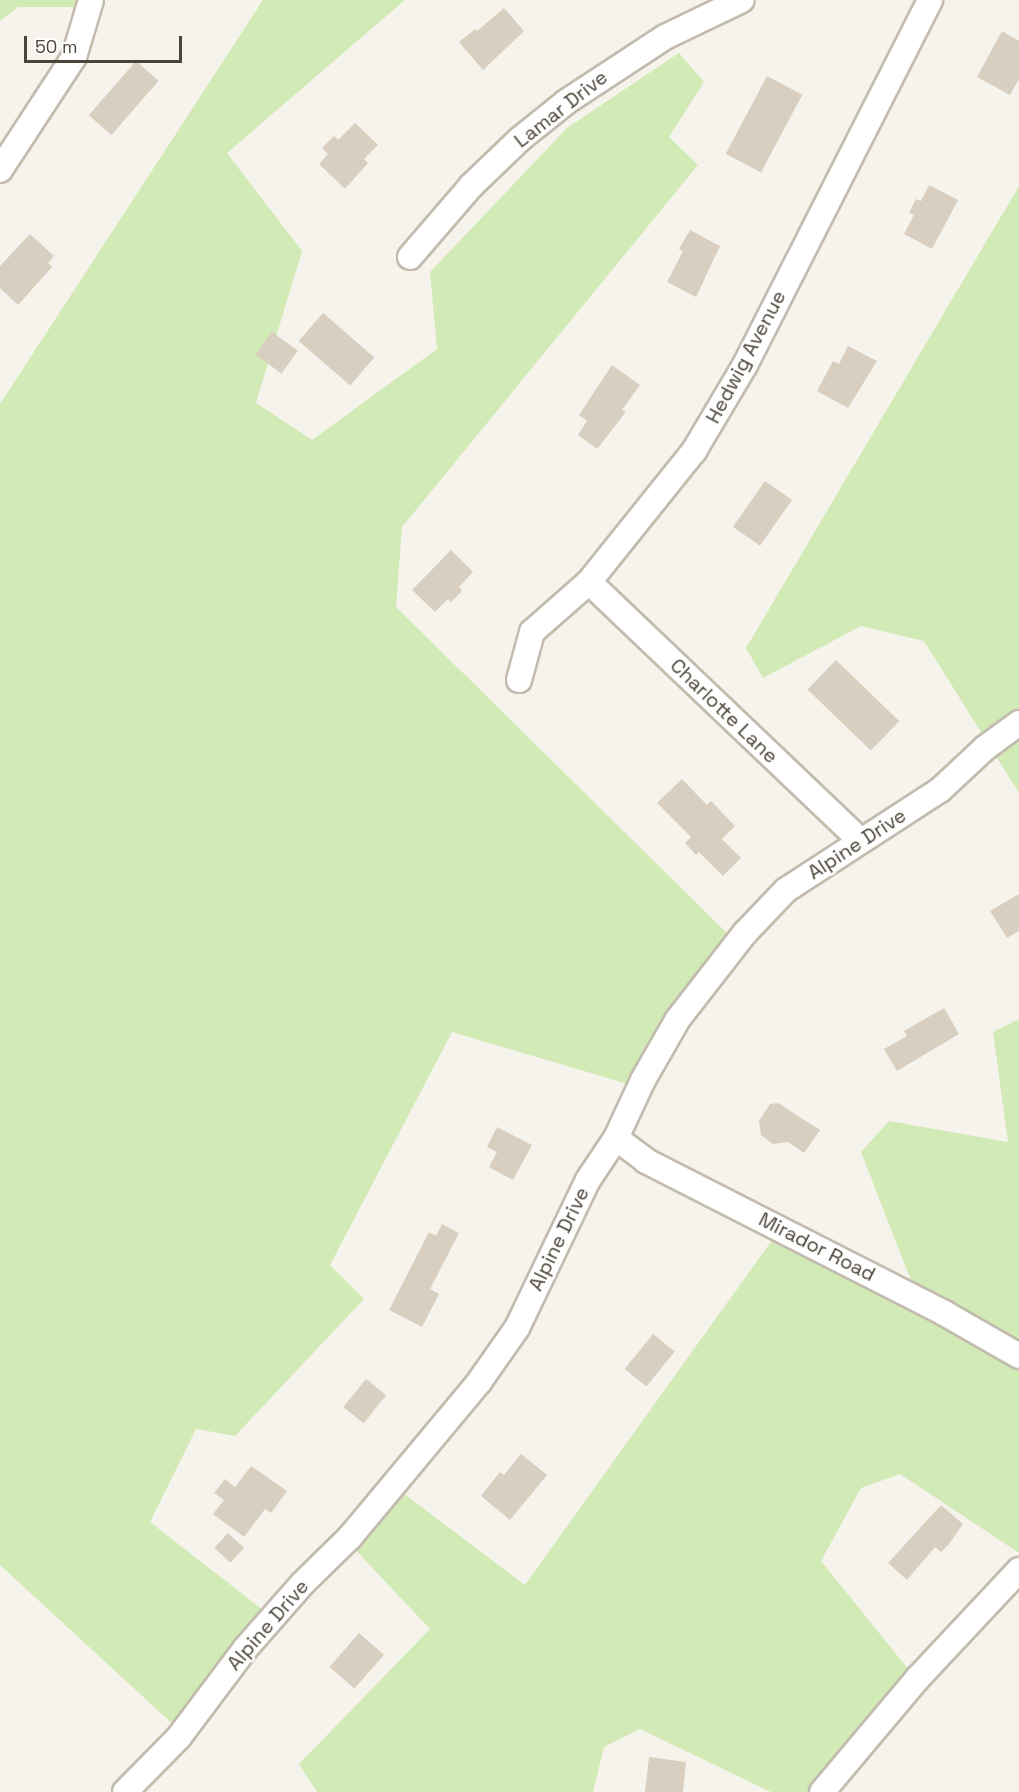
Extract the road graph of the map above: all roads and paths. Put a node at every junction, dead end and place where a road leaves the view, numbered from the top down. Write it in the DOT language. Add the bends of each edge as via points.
graph roads {
  1 [pos="91,0"];
  2 [pos="742,0"];
  3 [pos="930,0"];
  4 [pos="0,170"];
  5 [pos="410,257"];
  6 [pos="589,582"];
  7 [pos="519,680"];
  8 [pos="1019,723"];
  9 [pos="860,840"];
  10 [pos="616,1138"];
  11 [pos="1019,1356"];
  12 [pos="1019,1570"];
  13 [pos="124,1792"];
  14 [pos="822,1792"];
  1 -- 4 [label="street" via="74,57"];
  2 -- 5 [label="street, Lamar Drive" via="665,37 566,102 471,186"];
  3 -- 6 [label="street, Hedwig Avenue" via="744,365 694,452"];
  6 -- 7 [label="street, Hedwig Avenue" via="532,632"];
  6 -- 9 [label="street, Charlotte Lane"];
  8 -- 9 [label="street, Alpine Drive" via="940,790"];
  9 -- 10 [label="street, Alpine Drive" via="786,890 745,933 678,1019"];
  10 -- 11 [label="street, Mirador Road" via="645,1161 944,1313"];
  10 -- 13 [label="street, Alpine Drive" via="588,1180 517,1328 479,1382 350,1537 245,1649 179,1737"];
  12 -- 14 [label="street" via="918,1678"];
}
